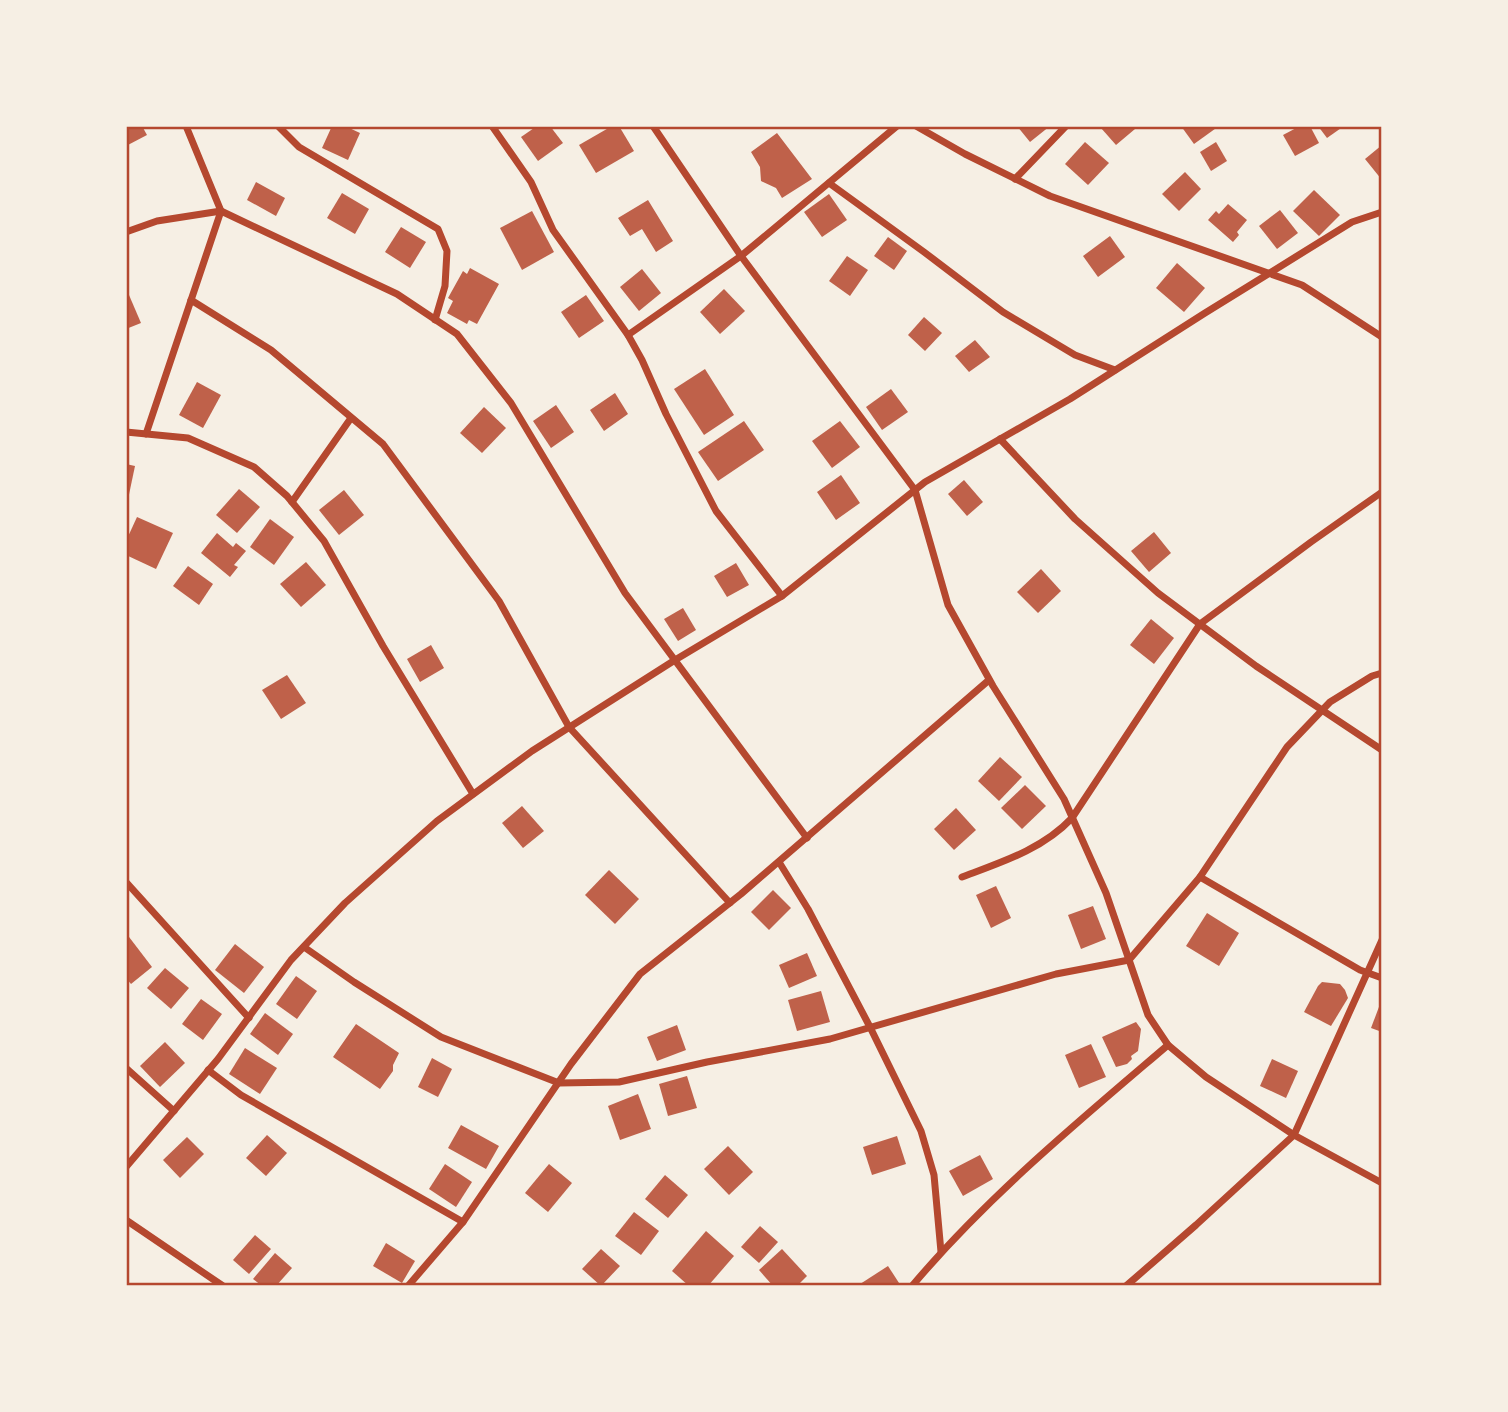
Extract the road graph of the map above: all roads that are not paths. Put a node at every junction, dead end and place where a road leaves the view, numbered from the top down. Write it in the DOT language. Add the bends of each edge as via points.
graph roads {
  1 [pos="186,126"];
  2 [pos="278,126"];
  3 [pos="492,126"];
  4 [pos="653,126"];
  5 [pos="897,126"];
  6 [pos="916,126"];
  7 [pos="1066,126"];
  8 [pos="1015,179"];
  9 [pos="829,183"];
  10 [pos="221,211"];
  11 [pos="1382,212"];
  12 [pos="126,232"];
  13 [pos="741,256"];
  14 [pos="1270,273"];
  15 [pos="191,300"];
  16 [pos="435,320"];
  17 [pos="628,335"];
  18 [pos="1382,337"];
  19 [pos="1115,370"];
  20 [pos="351,418"];
  21 [pos="126,432"];
  22 [pos="146,434"];
  23 [pos="1000,439"];
  24 [pos="915,490"];
  25 [pos="1382,492"];
  26 [pos="292,502"];
  27 [pos="782,596"];
  28 [pos="1200,624"];
  29 [pos="675,660"];
  30 [pos="1382,673"];
  31 [pos="989,680"];
  32 [pos="1322,710"];
  33 [pos="569,727"];
  34 [pos="1382,750"];
  35 [pos="473,794"];
  36 [pos="1072,818"];
  37 [pos="807,838"];
  38 [pos="779,862"];
  39 [pos="962,877"];
  40 [pos="1200,877"];
  41 [pos="126,883"];
  42 [pos="730,903"];
  43 [pos="1382,940"];
  44 [pos="304,947"];
  45 [pos="1129,960"];
  46 [pos="1368,973"];
  47 [pos="1382,978"];
  48 [pos="249,1018"];
  49 [pos="870,1027"];
  50 [pos="1168,1045"];
  51 [pos="126,1068"];
  52 [pos="208,1070"];
  53 [pos="559,1083"];
  54 [pos="174,1111"];
  55 [pos="1294,1135"];
  56 [pos="126,1167"];
  57 [pos="1382,1183"];
  58 [pos="126,1220"];
  59 [pos="463,1222"];
  60 [pos="941,1251"];
  61 [pos="223,1286"];
  62 [pos="408,1286"];
  63 [pos="912,1286"];
  64 [pos="1126,1286"];
  1 -- 10 [label="street"];
  2 -- 16 [label="street" via="299,148 438,229 447,251 445,286"];
  3 -- 17 [label="street" via="531,182 553,230"];
  4 -- 13 [label="street"];
  5 -- 9 [label="street"];
  6 -- 8 [label="street"];
  7 -- 8 [label="street"];
  8 -- 14 [label="street" via="1050,196"];
  9 -- 13 [label="street"];
  9 -- 19 [label="street" via="1003,312 1075,355"];
  10 -- 12 [label="street" via="158,221"];
  10 -- 15 [label="street"];
  10 -- 16 [label="street" via="397,294"];
  11 -- 14 [label="street" via="1352,222"];
  13 -- 17 [label="street"];
  13 -- 24 [label="street"];
  14 -- 18 [label="street" via="1302,285"];
  14 -- 19 [label="street"];
  15 -- 20 [label="street" via="271,351"];
  15 -- 22 [label="street"];
  16 -- 29 [label="street" via="457,334 512,403 625,593"];
  17 -- 27 [label="street" via="716,511"];
  19 -- 23 [label="street"];
  20 -- 26 [label="street"];
  20 -- 33 [label="street" via="383,444 499,601"];
  21 -- 22 [label="street"];
  22 -- 26 [label="street" via="188,438 254,467"];
  23 -- 24 [label="street"];
  23 -- 28 [label="street" via="1075,519"];
  24 -- 27 [label="street"];
  24 -- 31 [label="street" via="948,606"];
  25 -- 28 [label="street"];
  26 -- 35 [label="street" via="324,541"];
  27 -- 29 [label="street"];
  28 -- 32 [label="street"];
  28 -- 36 [label="street"];
  29 -- 33 [label="street"];
  29 -- 37 [label="street"];
  30 -- 32 [label="street"];
  31 -- 36 [label="street"];
  31 -- 37 [label="street"];
  32 -- 34 [label="street"];
  32 -- 40 [label="street" via="1287,747"];
  33 -- 35 [label="street"];
  33 -- 42 [label="street"];
  35 -- 44 [label="street" via="345,903"];
  36 -- 39 [label="street" via="1059,832 1019,856"];
  36 -- 45 [label="street" via="1106,893"];
  37 -- 38 [label="street"];
  38 -- 42 [label="street"];
  38 -- 49 [label="street"];
  40 -- 45 [label="street"];
  40 -- 46 [label="street"];
  41 -- 48 [label="street"];
  42 -- 53 [label="street" via="640,974"];
  43 -- 46 [label="street"];
  44 -- 48 [label="street"];
  44 -- 53 [label="street" via="441,1037"];
  45 -- 49 [label="street" via="1056,974"];
  45 -- 50 [label="street" via="1148,1015"];
  46 -- 47 [label="street"];
  46 -- 55 [label="street"];
  48 -- 52 [label="street"];
  49 -- 53 [label="street" via="619,1082"];
  49 -- 60 [label="street" via="921,1131 934,1175"];
  50 -- 55 [label="street" via="1206,1077"];
  50 -- 60 [label="street" via="1046,1149"];
  51 -- 54 [label="street"];
  52 -- 54 [label="street"];
  52 -- 59 [label="street" via="242,1096"];
  53 -- 59 [label="street"];
  54 -- 56 [label="street"];
  55 -- 57 [label="street"];
  55 -- 64 [label="street"];
  58 -- 61 [label="street"];
  59 -- 62 [label="street"];
  60 -- 63 [label="street"];
}
